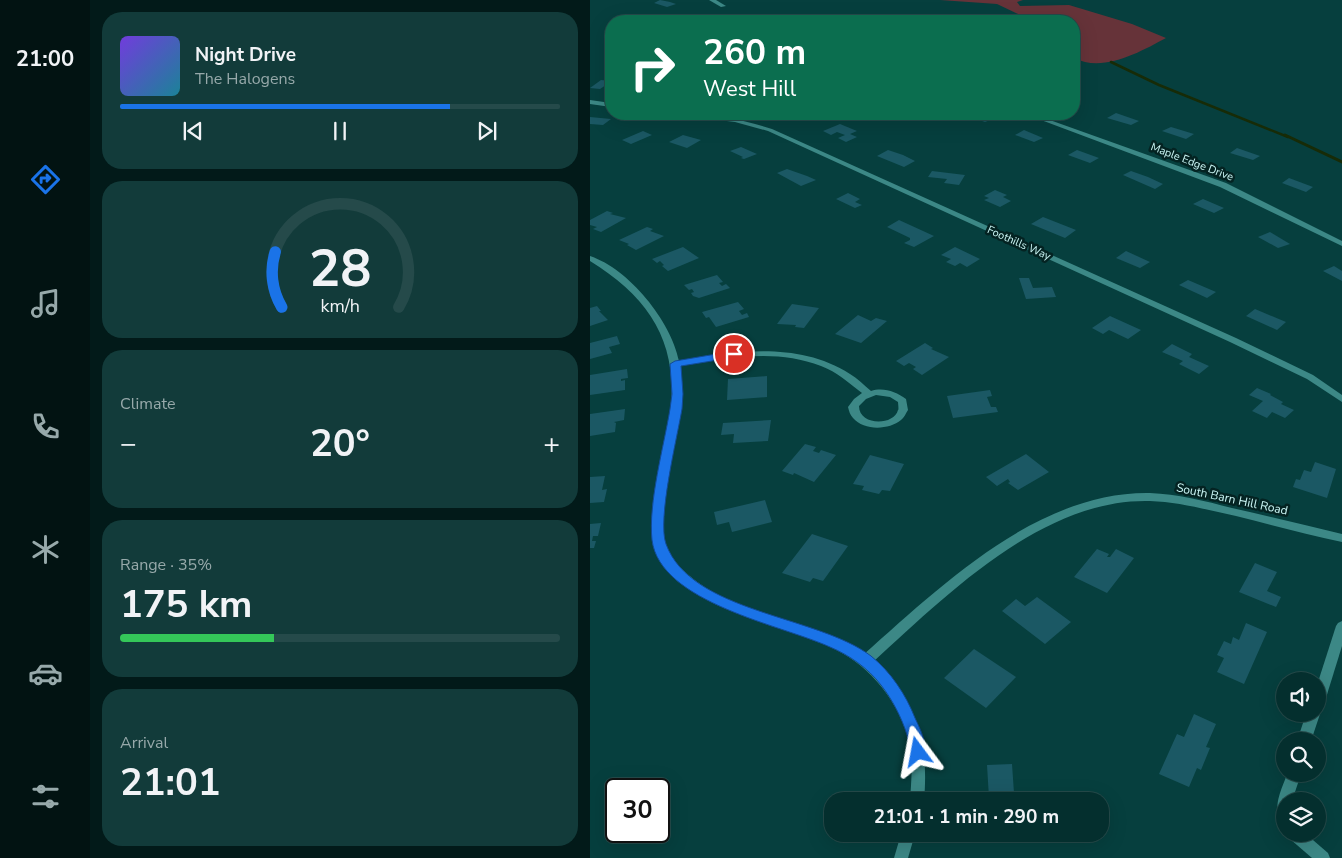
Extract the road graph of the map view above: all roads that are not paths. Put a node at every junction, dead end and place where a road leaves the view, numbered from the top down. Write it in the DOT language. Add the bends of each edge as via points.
graph roads {
  1 [pos="712,0"];
  2 [pos="723,6"];
  3 [pos="590,102"];
  4 [pos="605,104"];
  5 [pos="736,120"];
  6 [pos="1045,120"];
  7 [pos="1342,244"];
  8 [pos="590,258"];
  9 [pos="675,364"];
  10 [pos="869,394"];
  11 [pos="1342,399"];
  12 [pos="1342,538"];
  13 [pos="1342,626"];
  14 [pos="866,660"];
  15 [pos="1326,676"];
  16 [pos="918,792"];
  17 [pos="906,842"];
  18 [pos="1304,842"];
  19 [pos="901,858"];
  20 [pos="1323,858"];
  1 -- 2 [label="street"];
  3 -- 4 [label="street"];
  5 -- 11 [label="street, Foothills Way" via="770,130 1233,340 1310,377"];
  6 -- 7 [label="street, Maple Edge Drive" via="1224,185"];
  8 -- 9 [label="street" via="619,275 654,310"];
  9 -- 10 [label="street" via="734,354 765,352 793,355 831,366"];
  9 -- 14 [label="street" via="678,394 657,518 659,542 667,560 700,591 724,603 837,643"];
  10 -- 10 [label="street" via="854,407 862,421 886,424 904,412 899,397 885,392"];
  12 -- 14 [label="street, South Barn Hill Road" via="1183,501 1148,497 1092,504 1032,531 965,574"];
  13 -- 15 [label="street"];
  14 -- 16 [label="street" via="887,680 915,736 920,769"];
  17 -- 19 [label="street"];
  18 -- 20 [label="street"];
}
